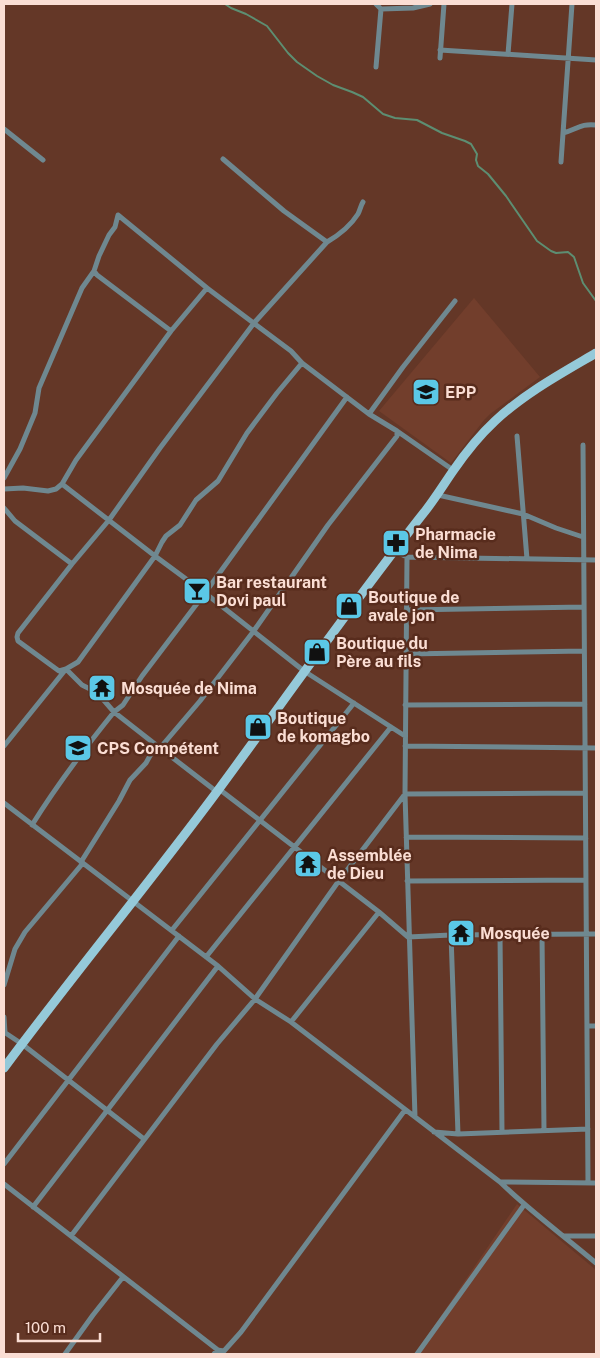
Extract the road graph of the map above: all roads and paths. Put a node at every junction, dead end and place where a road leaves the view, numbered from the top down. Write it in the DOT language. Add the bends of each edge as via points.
graph roads {
  1 [pos="376,4"];
  2 [pos="430,4"];
  3 [pos="444,4"];
  4 [pos="512,4"];
  5 [pos="572,4"];
  6 [pos="381,10"];
  7 [pos="440,50"];
  8 [pos="508,54"];
  9 [pos="440,58"];
  10 [pos="568,59"];
  11 [pos="596,60"];
  12 [pos="376,67"];
  13 [pos="596,125"];
  14 [pos="4,128"];
  15 [pos="563,133"];
  16 [pos="223,159"];
  17 [pos="43,160"];
  18 [pos="561,162"];
  19 [pos="363,202"];
  20 [pos="327,242"];
  21 [pos="94,271"];
  22 [pos="207,288"];
  23 [pos="455,301"];
  24 [pos="254,322"];
  25 [pos="171,331"];
  26 [pos="596,353"];
  27 [pos="302,363"];
  28 [pos="347,397"];
  29 [pos="369,414"];
  30 [pos="397,431"];
  31 [pos="517,436"];
  32 [pos="583,445"];
  33 [pos="453,470"];
  34 [pos="4,478"];
  35 [pos="62,484"];
  36 [pos="4,489"];
  37 [pos="438,494"];
  38 [pos="4,508"];
  39 [pos="524,514"];
  40 [pos="109,520"];
  41 [pos="584,537"];
  42 [pos="394,551"];
  43 [pos="155,556"];
  44 [pos="407,557"];
  45 [pos="527,559"];
  46 [pos="584,560"];
  47 [pos="596,560"];
  48 [pos="72,564"];
  49 [pos="205,593"];
  50 [pos="584,607"];
  51 [pos="406,610"];
  52 [pos="254,632"];
  53 [pos="584,651"];
  54 [pos="406,654"];
  55 [pos="66,669"];
  56 [pos="304,671"];
  57 [pos="354,702"];
  58 [pos="585,704"];
  59 [pos="122,705"];
  60 [pos="405,705"];
  61 [pos="114,712"];
  62 [pos="122,718"];
  63 [pos="392,727"];
  64 [pos="404,736"];
  65 [pos="4,746"];
  66 [pos="158,746"];
  67 [pos="405,746"];
  68 [pos="585,748"];
  69 [pos="596,748"];
  70 [pos="218,791"];
  71 [pos="585,793"];
  72 [pos="405,794"];
  73 [pos="4,803"];
  74 [pos="260,820"];
  75 [pos="32,825"];
  76 [pos="406,836"];
  77 [pos="586,838"];
  78 [pos="294,847"];
  79 [pos="82,863"];
  80 [pos="586,880"];
  81 [pos="407,881"];
  82 [pos="338,882"];
  83 [pos="133,901"];
  84 [pos="379,912"];
  85 [pos="172,930"];
  86 [pos="586,934"];
  87 [pos="596,934"];
  88 [pos="500,935"];
  89 [pos="542,935"];
  90 [pos="179,936"];
  91 [pos="451,936"];
  92 [pos="408,937"];
  93 [pos="206,956"];
  94 [pos="218,966"];
  95 [pos="4,985"];
  96 [pos="255,999"];
  97 [pos="4,1017"];
  98 [pos="291,1022"];
  99 [pos="587,1026"];
  100 [pos="596,1026"];
  101 [pos="4,1032"];
  102 [pos="22,1044"];
  103 [pos="4,1068"];
  104 [pos="68,1080"];
  105 [pos="107,1110"];
  106 [pos="405,1110"];
  107 [pos="415,1117"];
  108 [pos="588,1129"];
  109 [pos="544,1130"];
  110 [pos="434,1132"];
  111 [pos="502,1132"];
  112 [pos="458,1134"];
  113 [pos="144,1139"];
  114 [pos="4,1164"];
  115 [pos="500,1182"];
  116 [pos="588,1183"];
  117 [pos="596,1183"];
  118 [pos="4,1184"];
  119 [pos="524,1205"];
  120 [pos="33,1206"];
  121 [pos="71,1236"];
  122 [pos="564,1236"];
  123 [pos="596,1236"];
  124 [pos="596,1263"];
  125 [pos="123,1277"];
  126 [pos="215,1352"];
  127 [pos="65,1354"];
  128 [pos="223,1354"];
  129 [pos="417,1354"];
  1 -- 6 [label="street"];
  2 -- 6 [label="street"];
  3 -- 7 [label="street"];
  4 -- 8 [label="street"];
  5 -- 10 [label="street"];
  6 -- 12 [label="street"];
  7 -- 8 [label="street"];
  7 -- 9 [label="street"];
  8 -- 10 [label="street"];
  10 -- 11 [label="street"];
  10 -- 15 [label="street"];
  13 -- 15 [label="street" via="582,125"];
  14 -- 17 [label="street"];
  15 -- 18 [label="street"];
  16 -- 20 [label="street" via="284,211"];
  19 -- 20 [label="street" via="359,213"];
  20 -- 24 [label="street"];
  21 -- 22 [label="street" via="118,215"];
  21 -- 25 [label="street" via="96,276"];
  21 -- 34 [label="street" via="82,288 39,388 28,431"];
  22 -- 24 [label="street"];
  22 -- 25 [label="street"];
  23 -- 29 [label="street"];
  24 -- 27 [label="street"];
  24 -- 40 [label="street"];
  25 -- 35 [label="street" via="76,460"];
  26 -- 33 [label="main road" via="542,385 504,413"];
  27 -- 28 [label="street"];
  27 -- 43 [label="street" via="247,433 218,481 196,500 180,525 166,536"];
  28 -- 29 [label="street"];
  28 -- 49 [label="street"];
  29 -- 30 [label="street"];
  30 -- 33 [label="street"];
  30 -- 52 [label="street" via="397,436 328,525"];
  31 -- 39 [label="street"];
  32 -- 41 [label="street"];
  33 -- 37 [label="main road"];
  35 -- 36 [label="street" via="48,491"];
  35 -- 40 [label="street"];
  37 -- 39 [label="street"];
  37 -- 42 [label="main road"];
  38 -- 48 [label="street" via="15,521"];
  39 -- 41 [label="street"];
  39 -- 45 [label="street"];
  40 -- 43 [label="street"];
  40 -- 48 [label="street"];
  41 -- 46 [label="street"];
  42 -- 44 [label="street"];
  42 -- 56 [label="main road"];
  43 -- 49 [label="street"];
  43 -- 55 [label="street" via="78,662"];
  44 -- 45 [label="street"];
  44 -- 51 [label="street"];
  45 -- 46 [label="street"];
  46 -- 47 [label="street"];
  46 -- 50 [label="street"];
  48 -- 55 [label="street" via="17,637 59,671"];
  49 -- 52 [label="street"];
  49 -- 59 [label="street"];
  50 -- 51 [label="street"];
  50 -- 53 [label="street"];
  51 -- 54 [label="street"];
  52 -- 56 [label="street"];
  52 -- 66 [label="street" via="200,702"];
  53 -- 54 [label="street"];
  53 -- 58 [label="street"];
  54 -- 60 [label="street"];
  55 -- 61 [label="street"];
  55 -- 65 [label="street"];
  56 -- 57 [label="street"];
  56 -- 70 [label="main road"];
  57 -- 63 [label="street"];
  57 -- 74 [label="street"];
  58 -- 60 [label="street"];
  58 -- 68 [label="street"];
  59 -- 61 [label="street"];
  59 -- 62 [label="street"];
  60 -- 64 [label="street"];
  61 -- 62 [label="street"];
  61 -- 75 [label="street" via="77,758"];
  62 -- 66 [label="street"];
  63 -- 64 [label="street"];
  63 -- 78 [label="street"];
  64 -- 67 [label="street"];
  66 -- 70 [label="street"];
  66 -- 79 [label="street" via="130,780"];
  67 -- 68 [label="street"];
  67 -- 72 [label="street"];
  68 -- 69 [label="street"];
  68 -- 71 [label="street"];
  70 -- 74 [label="street"];
  70 -- 83 [label="main road"];
  71 -- 72 [label="street"];
  71 -- 77 [label="street"];
  72 -- 76 [label="street"];
  72 -- 82 [label="street"];
  73 -- 75 [label="street"];
  74 -- 78 [label="street"];
  74 -- 85 [label="street"];
  75 -- 79 [label="street"];
  76 -- 77 [label="street"];
  76 -- 81 [label="street"];
  77 -- 80 [label="street"];
  78 -- 82 [label="street"];
  78 -- 93 [label="street"];
  79 -- 83 [label="street"];
  79 -- 95 [label="street" via="25,932 15,949"];
  80 -- 81 [label="street"];
  80 -- 86 [label="street"];
  81 -- 92 [label="street"];
  82 -- 84 [label="street"];
  82 -- 96 [label="street"];
  83 -- 85 [label="street"];
  83 -- 102 [label="main road"];
  84 -- 92 [label="street"];
  84 -- 98 [label="street"];
  85 -- 90 [label="street"];
  86 -- 87 [label="street"];
  86 -- 89 [label="street"];
  86 -- 99 [label="street"];
  88 -- 89 [label="street"];
  88 -- 91 [label="street"];
  88 -- 111 [label="street"];
  89 -- 109 [label="street"];
  90 -- 93 [label="street"];
  90 -- 104 [label="street"];
  91 -- 92 [label="street"];
  91 -- 112 [label="street"];
  92 -- 107 [label="street"];
  93 -- 94 [label="street"];
  94 -- 96 [label="street"];
  94 -- 105 [label="street"];
  96 -- 98 [label="street"];
  96 -- 113 [label="street"];
  97 -- 101 [label="street"];
  98 -- 106 [label="street"];
  99 -- 100 [label="street"];
  99 -- 108 [label="street"];
  101 -- 102 [label="street"];
  102 -- 103 [label="main road"];
  102 -- 104 [label="street"];
  104 -- 105 [label="street"];
  104 -- 114 [label="street"];
  105 -- 113 [label="street"];
  105 -- 120 [label="street"];
  106 -- 107 [label="street"];
  106 -- 126 [label="street" via="240,1332 224,1351"];
  107 -- 110 [label="street"];
  108 -- 109 [label="street"];
  108 -- 116 [label="street"];
  109 -- 111 [label="street"];
  110 -- 112 [label="street"];
  110 -- 115 [label="street"];
  111 -- 112 [label="street"];
  113 -- 121 [label="street"];
  115 -- 116 [label="street"];
  115 -- 119 [label="street"];
  116 -- 117 [label="street"];
  118 -- 120 [label="street"];
  119 -- 122 [label="street"];
  119 -- 129 [label="street"];
  120 -- 121 [label="street"];
  121 -- 125 [label="street"];
  122 -- 123 [label="street"];
  122 -- 124 [label="street"];
  125 -- 126 [label="street"];
  125 -- 127 [label="street"];
  126 -- 128 [label="street"];
}
